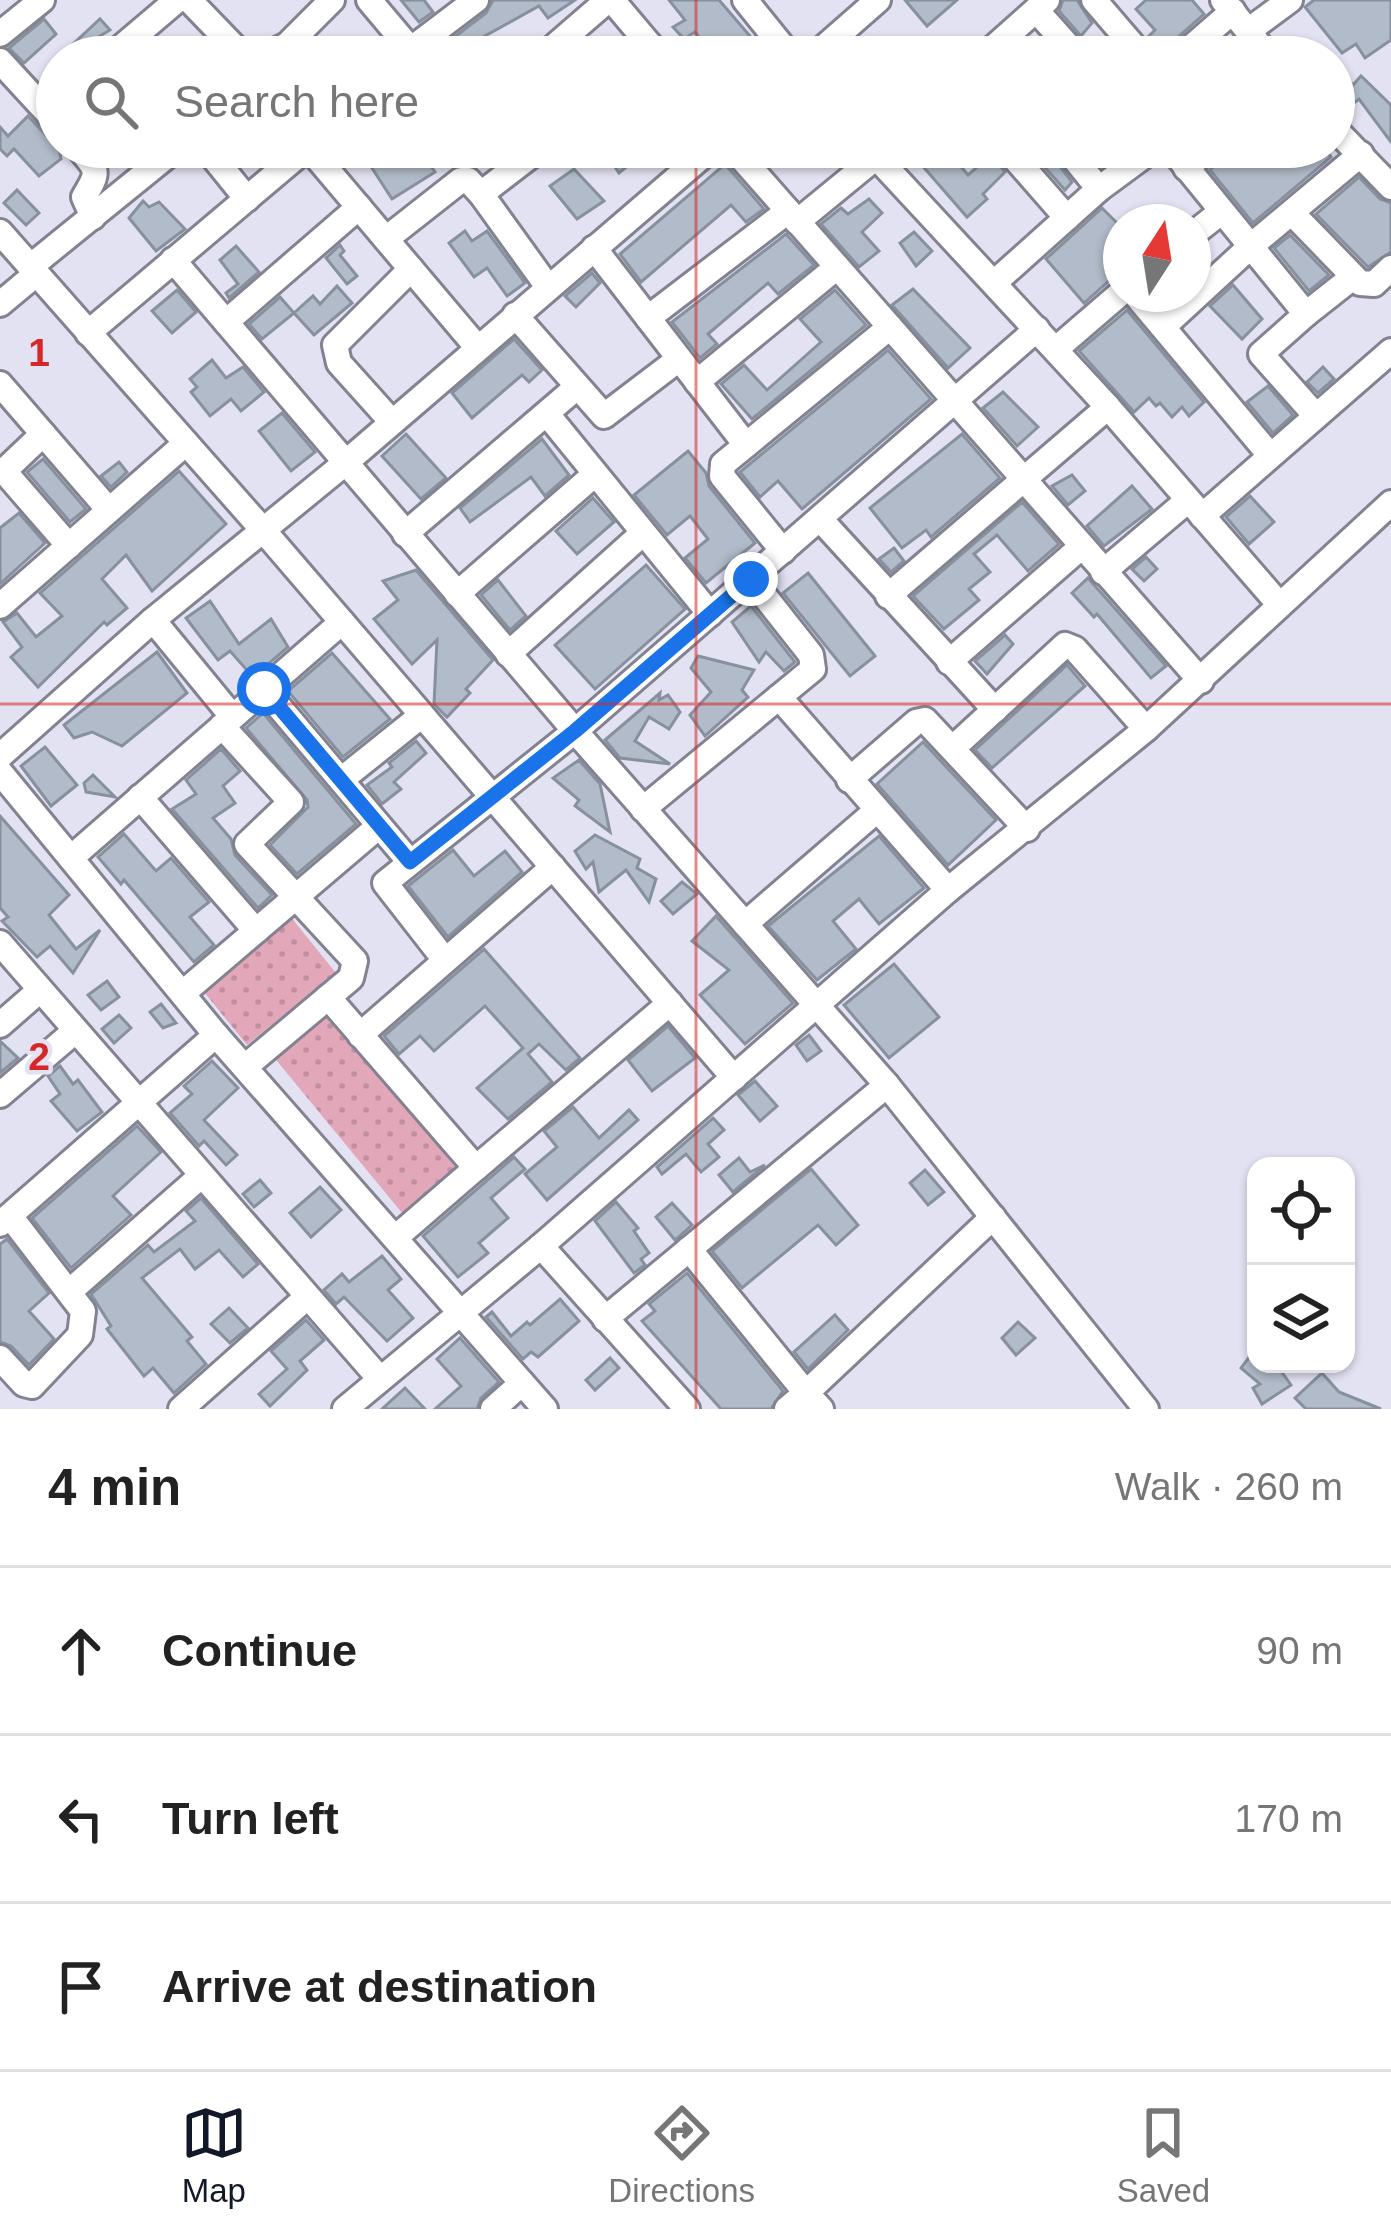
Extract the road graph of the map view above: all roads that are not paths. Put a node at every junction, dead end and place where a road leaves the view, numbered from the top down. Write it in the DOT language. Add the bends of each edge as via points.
graph roads {
  1 [pos="42,0"];
  2 [pos="177,0"];
  3 [pos="189,0"];
  4 [pos="369,0"];
  5 [pos="476,0"];
  6 [pos="610,0"];
  7 [pos="745,0"];
  8 [pos="878,0"];
  9 [pos="1094,0"];
  10 [pos="1290,0"];
  11 [pos="320,4"];
  12 [pos="1042,5"];
  13 [pos="1235,14"];
  14 [pos="0,34"];
  15 [pos="135,36"];
  16 [pos="224,36"];
  17 [pos="301,36"];
  18 [pos="399,36"];
  19 [pos="435,36"];
  20 [pos="567,36"];
  21 [pos="641,36"];
  22 [pos="774,36"];
  23 [pos="837,36"];
  24 [pos="1007,36"];
  25 [pos="1063,36"];
  26 [pos="1125,36"];
  27 [pos="1207,36"];
  28 [pos="0,61"];
  29 [pos="36,96"];
  30 [pos="1355,149"];
  31 [pos="1360,154"];
  32 [pos="1355,158"];
  33 [pos="96,168"];
  34 [pos="153,168"];
  35 [pos="222,168"];
  36 [pos="284,168"];
  37 [pos="326,168"];
  38 [pos="502,168"];
  39 [pos="688,168"];
  40 [pos="751,168"];
  41 [pos="855,168"];
  42 [pos="892,168"];
  43 [pos="1023,168"];
  44 [pos="1082,168"];
  45 [pos="1128,168"];
  46 [pos="1186,168"];
  47 [pos="1344,168"];
  48 [pos="1391,187"];
  49 [pos="1100,189"];
  50 [pos="481,194"];
  51 [pos="247,200"];
  52 [pos="359,207"];
  53 [pos="1221,212"];
  54 [pos="1292,213"];
  55 [pos="793,216"];
  56 [pos="93,218"];
  57 [pos="1067,218"];
  58 [pos="1211,220"];
  59 [pos="0,232"];
  60 [pos="386,239"];
  61 [pos="1251,246"];
  62 [pos="593,248"];
  63 [pos="173,260"];
  64 [pos="837,267"];
  65 [pos="1391,268"];
  66 [pos="411,269"];
  67 [pos="33,270"];
  68 [pos="1353,277"];
  69 [pos="994,283"];
  70 [pos="548,286"];
  71 [pos="0,304"];
  72 [pos="1103,309"];
  73 [pos="1150,312"];
  74 [pos="1306,314"];
  75 [pos="515,315"];
  76 [pos="648,319"];
  77 [pos="226,322"];
  78 [pos="890,327"];
  79 [pos="1163,327"];
  80 [pos="1037,329"];
  81 [pos="88,333"];
  82 [pos="477,347"];
  83 [pos="1056,349"];
  84 [pos="1391,351"];
  85 [pos="679,359"];
  86 [pos="697,382"];
  87 [pos="0,384"];
  88 [pos="577,387"];
  89 [pos="953,403"];
  90 [pos="1108,407"];
  91 [pos="547,414"];
  92 [pos="1316,416"];
  93 [pos="392,422"];
  94 [pos="43,434"];
  95 [pos="186,443"];
  96 [pos="746,446"];
  97 [pos="1269,454"];
  98 [pos="344,464"];
  99 [pos="594,475"];
  100 [pos="1023,479"];
  101 [pos="21,491"];
  102 [pos="1391,503"];
  103 [pos="1195,508"];
  104 [pos="0,509"];
  105 [pos="109,510"];
  106 [pos="821,520"];
  107 [pos="262,530"];
  108 [pos="405,534"];
  109 [pos="642,534"];
  110 [pos="69,546"];
  111 [pos="1080,548"];
  112 [pos="783,551"];
  113 [pos="1103,572"];
  114 [pos="751,579"];
  115 [pos="457,594"];
  116 [pos="888,596"];
  117 [pos="1278,603"];
  118 [pos="0,606"];
  119 [pos="710,614"];
  120 [pos="153,620"];
  121 [pos="342,622"];
  122 [pos="508,654"];
  123 [pos="949,662"];
  124 [pos="1201,681"];
  125 [pos="264,689"];
  126 [pos="778,697"];
  127 [pos="995,710"];
  128 [pos="422,715"];
  129 [pos="227,720"];
  130 [pos="1146,729"];
  131 [pos="575,731"];
  132 [pos="953,748"];
  133 [pos="0,756"];
  134 [pos="0,772"];
  135 [pos="849,780"];
  136 [pos="341,781"];
  137 [pos="140,797"];
  138 [pos="494,797"];
  139 [pos="643,809"];
  140 [pos="876,812"];
  141 [pos="379,826"];
  142 [pos="1027,829"];
  143 [pos="72,857"];
  144 [pos="410,862"];
  145 [pos="553,867"];
  146 [pos="949,890"];
  147 [pos="294,898"];
  148 [pos="745,924"];
  149 [pos="256,931"];
  150 [pos="0,943"];
  151 [pos="446,960"];
  152 [pos="40,990"];
  153 [pos="183,994"];
  154 [pos="328,997"];
  155 [pos="670,1003"];
  156 [pos="816,1005"];
  157 [pos="0,1025"];
  158 [pos="75,1030"];
  159 [pos="217,1035"];
  160 [pos="360,1035"];
  161 [pos="244,1067"];
  162 [pos="734,1078"];
  163 [pos="887,1085"];
  164 [pos="0,1095"];
  165 [pos="137,1104"];
  166 [pos="476,1168"];
  167 [pos="201,1176"];
  168 [pos="993,1217"];
  169 [pos="5,1220"];
  170 [pos="395,1238"];
  171 [pos="541,1246"];
  172 [pos="689,1249"];
  173 [pos="70,1291"];
  174 [pos="307,1297"];
  175 [pos="459,1311"];
  176 [pos="605,1319"];
  177 [pos="1,1360"];
  178 [pos="380,1379"];
  179 [pos="522,1383"];
  180 [pos="805,1404"];
  181 [pos="181,1409"];
  182 [pos="345,1409"];
  183 [pos="494,1409"];
  184 [pos="545,1409"];
  185 [pos="687,1409"];
  186 [pos="1146,1409"];
  1 -- 14 [label="street"];
  2 -- 15 [label="street"];
  3 -- 16 [label="street"];
  4 -- 18 [label="street"];
  5 -- 19 [label="street"];
  6 -- 20 [label="street"];
  6 -- 21 [label="street"];
  7 -- 22 [label="street"];
  8 -- 23 [label="street"];
  9 -- 26 [label="street"];
  10 -- 13 [label="street"];
  11 -- 17 [label="street"];
  12 -- 24 [label="street"];
  12 -- 25 [label="street"];
  13 -- 27 [label="street"];
  28 -- 29 [label="street"];
  30 -- 31 [label="street"];
  31 -- 32 [label="street"];
  31 -- 48 [label="street"];
  33 -- 56 [label="street" via="83,197"];
  34 -- 56 [label="street"];
  35 -- 51 [label="street"];
  36 -- 51 [label="street"];
  37 -- 52 [label="street"];
  38 -- 50 [label="street"];
  39 -- 62 [label="street"];
  40 -- 55 [label="street"];
  41 -- 55 [label="street"];
  42 -- 69 [label="street"];
  43 -- 57 [label="street"];
  44 -- 49 [label="street"];
  45 -- 49 [label="street"];
  46 -- 53 [label="street"];
  47 -- 54 [label="street"];
  49 -- 57 [label="street"];
  50 -- 60 [label="street" via="468,180 457,182"];
  50 -- 70 [label="street"];
  51 -- 63 [label="street"];
  52 -- 60 [label="street"];
  52 -- 77 [label="street"];
  53 -- 58 [label="street"];
  53 -- 61 [label="street"];
  54 -- 61 [label="street"];
  54 -- 68 [label="street"];
  55 -- 64 [label="street"];
  55 -- 76 [label="street"];
  56 -- 67 [label="street"];
  57 -- 69 [label="street"];
  59 -- 67 [label="street"];
  60 -- 66 [label="street"];
  61 -- 74 [label="street"];
  61 -- 79 [label="street"];
  62 -- 70 [label="street"];
  62 -- 76 [label="street"];
  63 -- 77 [label="street"];
  63 -- 81 [label="street"];
  64 -- 78 [label="street"];
  64 -- 86 [label="street"];
  65 -- 68 [label="street" via="1369,285"];
  66 -- 82 [label="street"];
  66 -- 93 [label="street" via="334,345 340,363"];
  67 -- 71 [label="street"];
  67 -- 81 [label="street"];
  68 -- 74 [label="street"];
  69 -- 80 [label="street"];
  70 -- 75 [label="street"];
  72 -- 83 [label="street"];
  73 -- 79 [label="street"];
  74 -- 92 [label="street" via="1262,354"];
  75 -- 82 [label="street"];
  75 -- 88 [label="street"];
  76 -- 85 [label="street"];
  77 -- 98 [label="street"];
  78 -- 89 [label="street"];
  78 -- 96 [label="street"];
  79 -- 97 [label="street"];
  80 -- 83 [label="street"];
  80 -- 89 [label="street"];
  81 -- 95 [label="street"];
  82 -- 93 [label="street"];
  83 -- 90 [label="street"];
  84 -- 92 [label="street"];
  85 -- 86 [label="street"];
  85 -- 88 [label="street" via="609,415"];
  86 -- 96 [label="street"];
  87 -- 94 [label="street"];
  88 -- 91 [label="street"];
  89 -- 100 [label="street"];
  89 -- 106 [label="street"];
  90 -- 100 [label="street"];
  90 -- 103 [label="street"];
  91 -- 99 [label="street"];
  91 -- 108 [label="street"];
  92 -- 97 [label="street"];
  93 -- 98 [label="street"];
  94 -- 101 [label="street" via="4,469"];
  94 -- 105 [label="street"];
  95 -- 105 [label="street"];
  95 -- 107 [label="street"];
  96 -- 112 [label="street" via="721,470"];
  97 -- 103 [label="street"];
  98 -- 107 [label="street"];
  98 -- 108 [label="street"];
  99 -- 109 [label="street"];
  99 -- 115 [label="street"];
  100 -- 111 [label="street"];
  100 -- 116 [label="street"];
  101 -- 104 [label="street"];
  101 -- 110 [label="street"];
  102 -- 117 [label="street"];
  103 -- 113 [label="street"];
  103 -- 117 [label="street"];
  105 -- 110 [label="street"];
  106 -- 112 [label="street"];
  106 -- 116 [label="street"];
  107 -- 120 [label="street"];
  107 -- 121 [label="street"];
  108 -- 115 [label="street"];
  109 -- 119 [label="street"];
  109 -- 122 [label="street"];
  110 -- 118 [label="street"];
  111 -- 113 [label="street"];
  111 -- 123 [label="street"];
  112 -- 114 [label="street"];
  113 -- 124 [label="street"];
  114 -- 119 [label="street"];
  114 -- 126 [label="street" via="814,661"];
  115 -- 122 [label="street"];
  116 -- 123 [label="street"];
  117 -- 124 [label="street"];
  119 -- 131 [label="street"];
  120 -- 129 [label="street"];
  120 -- 133 [label="street"];
  121 -- 125 [label="street"];
  121 -- 128 [label="street"];
  122 -- 131 [label="street"];
  123 -- 127 [label="street"];
  124 -- 130 [label="street"];
  125 -- 129 [label="street"];
  125 -- 136 [label="street"];
  126 -- 135 [label="street"];
  126 -- 139 [label="street"];
  127 -- 130 [label="street" via="1069,645"];
  127 -- 132 [label="street"];
  128 -- 136 [label="street"];
  128 -- 138 [label="street"];
  129 -- 137 [label="street"];
  129 -- 147 [label="street" via="291,800 248,844"];
  130 -- 142 [label="street"];
  131 -- 138 [label="street"];
  131 -- 139 [label="street"];
  132 -- 135 [label="street" via="921,720"];
  132 -- 142 [label="street"];
  134 -- 143 [label="street"];
  135 -- 140 [label="street"];
  136 -- 141 [label="street"];
  137 -- 143 [label="street"];
  137 -- 149 [label="street"];
  138 -- 144 [label="street"];
  138 -- 145 [label="street"];
  139 -- 148 [label="street"];
  140 -- 146 [label="street"];
  140 -- 148 [label="street"];
  141 -- 144 [label="street"];
  141 -- 147 [label="street"];
  142 -- 146 [label="street"];
  143 -- 153 [label="street"];
  144 -- 151 [label="street" via="385,887"];
  145 -- 151 [label="street"];
  145 -- 155 [label="street"];
  146 -- 156 [label="street"];
  147 -- 149 [label="street"];
  147 -- 154 [label="street" via="355,961 351,978"];
  148 -- 156 [label="street"];
  149 -- 153 [label="street"];
  150 -- 152 [label="street"];
  151 -- 160 [label="street"];
  152 -- 157 [label="street"];
  152 -- 158 [label="street"];
  153 -- 159 [label="street"];
  154 -- 160 [label="street"];
  154 -- 161 [label="street"];
  155 -- 162 [label="street"];
  155 -- 166 [label="street"];
  156 -- 162 [label="street"];
  156 -- 163 [label="street"];
  158 -- 164 [label="street"];
  158 -- 165 [label="street"];
  159 -- 161 [label="street"];
  159 -- 165 [label="street"];
  160 -- 166 [label="street"];
  161 -- 170 [label="street"];
  162 -- 171 [label="street"];
  163 -- 168 [label="street"];
  163 -- 172 [label="street"];
  165 -- 167 [label="street"];
  165 -- 169 [label="street"];
  166 -- 170 [label="street"];
  167 -- 173 [label="street"];
  167 -- 174 [label="street"];
  168 -- 180 [label="street"];
  168 -- 186 [label="street"];
  169 -- 173 [label="street"];
  170 -- 175 [label="street"];
  171 -- 175 [label="street"];
  171 -- 176 [label="street"];
  172 -- 176 [label="street"];
  172 -- 180 [label="street"];
  173 -- 177 [label="street" via="83,1311 72,1346 32,1386"];
  174 -- 178 [label="street"];
  174 -- 181 [label="street"];
  175 -- 178 [label="street"];
  175 -- 179 [label="street"];
  176 -- 185 [label="street"];
  178 -- 182 [label="street"];
  179 -- 183 [label="street"];
  179 -- 184 [label="street"];
}
